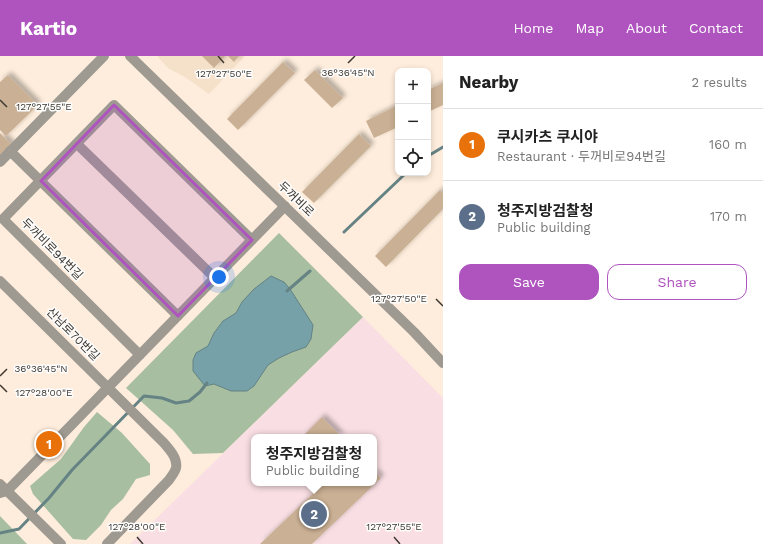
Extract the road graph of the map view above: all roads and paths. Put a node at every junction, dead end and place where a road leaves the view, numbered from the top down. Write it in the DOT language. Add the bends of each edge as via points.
graph roads {
  1 [pos="104,56"];
  2 [pos="130,56"];
  3 [pos="77,144"];
  4 [pos="10,151"];
  5 [pos="0,162"];
  6 [pos="41,181"];
  7 [pos="285,206"];
  8 [pos="252,240"];
  9 [pos="215,278"];
  10 [pos="0,280"];
  11 [pos="178,316"];
  12 [pos="140,355"];
  13 [pos="443,363"];
  14 [pos="108,387"];
  15 [pos="2,489"];
  16 [pos="61,544"];
  17 [pos="107,544"];
  1 -- 4 [label="street"];
  2 -- 7 [label="street, 두꺼비로"];
  3 -- 6 [label="street, 두꺼비로94번길"];
  3 -- 8 [label="street, 두꺼비로94번길" via="114,105"];
  3 -- 9 [label="street"];
  4 -- 5 [label="street"];
  4 -- 6 [label="street"];
  6 -- 11 [label="street"];
  6 -- 12 [label="street, 두꺼비로94번길" via="4,219"];
  7 -- 8 [label="street"];
  7 -- 13 [label="street, 두꺼비로"];
  8 -- 9 [label="street"];
  9 -- 11 [label="street"];
  10 -- 14 [label="street, 산남로70번길"];
  11 -- 12 [label="street"];
  12 -- 14 [label="street"];
  14 -- 15 [label="street"];
  14 -- 17 [label="street, 산남로70번길" via="171,451 176,469 169,480"];
  15 -- 16 [label="street"];
}
